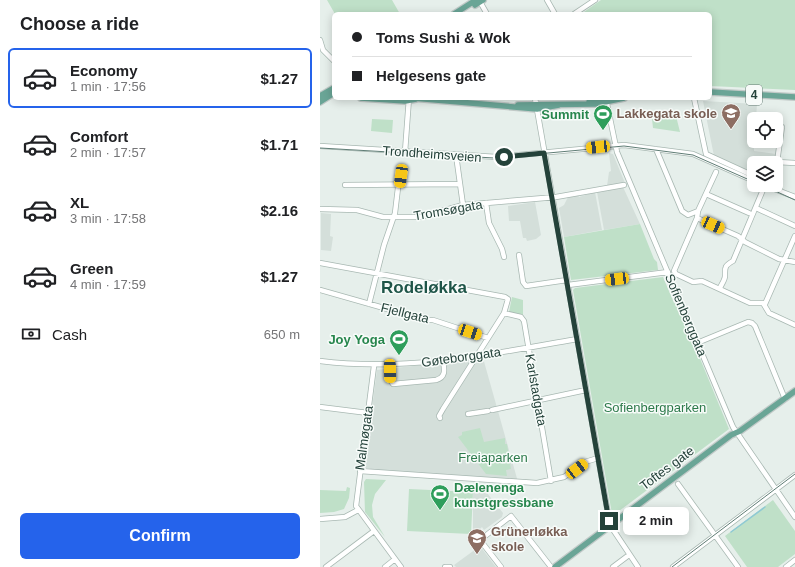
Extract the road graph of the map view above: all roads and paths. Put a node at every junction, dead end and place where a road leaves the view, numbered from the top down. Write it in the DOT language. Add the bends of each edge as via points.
graph roads {
  1 [pos="546,0"];
  2 [pos="595,0"];
  3 [pos="480,1"];
  4 [pos="458,12"];
  5 [pos="464,12"];
  6 [pos="486,12"];
  7 [pos="554,12"];
  8 [pos="577,12"];
  9 [pos="320,40"];
  10 [pos="332,59"];
  11 [pos="332,89"];
  12 [pos="712,93"];
  13 [pos="332,95"];
  14 [pos="320,96"];
  15 [pos="795,97"];
  16 [pos="412,100"];
  17 [pos="427,100"];
  18 [pos="601,100"];
  19 [pos="606,100"];
  20 [pos="694,100"];
  21 [pos="320,102"];
  22 [pos="536,104"];
  23 [pos="320,146"];
  24 [pos="615,146"];
  25 [pos="779,148"];
  26 [pos="656,149"];
  27 [pos="405,152"];
  28 [pos="544,153"];
  29 [pos="456,156"];
  30 [pos="795,162"];
  31 [pos="400,171"];
  32 [pos="716,172"];
  33 [pos="747,173"];
  34 [pos="747,178"];
  35 [pos="459,184"];
  36 [pos="345,185"];
  37 [pos="400,186"];
  38 [pos="624,186"];
  39 [pos="783,191"];
  40 [pos="762,192"];
  41 [pos="706,194"];
  42 [pos="552,197"];
  43 [pos="795,197"];
  44 [pos="486,203"];
  45 [pos="463,205"];
  46 [pos="756,208"];
  47 [pos="320,209"];
  48 [pos="698,211"];
  49 [pos="748,213"];
  50 [pos="394,216"];
  51 [pos="697,218"];
  52 [pos="795,226"];
  53 [pos="795,236"];
  54 [pos="742,240"];
  55 [pos="519,255"];
  56 [pos="504,257"];
  57 [pos="785,259"];
  58 [pos="795,262"];
  59 [pos="320,263"];
  60 [pos="668,272"];
  61 [pos="377,274"];
  62 [pos="567,282"];
  63 [pos="720,288"];
  64 [pos="320,290"];
  65 [pos="369,304"];
  66 [pos="765,304"];
  67 [pos="504,313"];
  68 [pos="795,325"];
  69 [pos="488,338"];
  70 [pos="577,339"];
  71 [pos="697,343"];
  72 [pos="529,347"];
  73 [pos="477,356"];
  74 [pos="443,360"];
  75 [pos="320,362"];
  76 [pos="390,365"];
  77 [pos="374,366"];
  78 [pos="586,390"];
  79 [pos="795,391"];
  80 [pos="785,399"];
  81 [pos="538,400"];
  82 [pos="320,407"];
  83 [pos="368,413"];
  84 [pos="468,414"];
  85 [pos="440,418"];
  86 [pos="736,433"];
  87 [pos="598,458"];
  88 [pos="360,471"];
  89 [pos="795,475"];
  90 [pos="551,481"];
  91 [pos="678,484"];
  92 [pos="775,490"];
  93 [pos="358,510"];
  94 [pos="795,517"];
  95 [pos="320,519"];
  96 [pos="610,525"];
  97 [pos="374,531"];
  98 [pos="715,536"];
  99 [pos="629,555"];
  100 [pos="395,560"];
  101 [pos="795,560"];
  102 [pos="326,567"];
  103 [pos="385,567"];
  104 [pos="401,567"];
  105 [pos="501,567"];
  106 [pos="550,567"];
  107 [pos="555,567"];
  108 [pos="613,567"];
  109 [pos="638,567"];
  110 [pos="673,567"];
  111 [pos="738,567"];
  112 [pos="786,567"];
  1 -- 7 [label="street"];
  2 -- 8 [label="street"];
  3 -- 4 [label="main road"];
  3 -- 5 [label="main road"];
  3 -- 6 [label="street"];
  9 -- 10 [label="street" via="323,50"];
  11 -- 14 [label="main road"];
  12 -- 15 [label="main road, 4"];
  13 -- 21 [label="main road"];
  16 -- 27 [label="street"];
  17 -- 22 [label="main road" via="514,106"];
  18 -- 22 [label="main road" via="559,106"];
  19 -- 24 [label="street, Sofienberggata"];
  20 -- 33 [label="street" via="704,149 708,156"];
  22 -- 28 [label="street"];
  23 -- 27 [label="street, Trondheimsveien"];
  24 -- 26 [label="street, Trondheimsveien"];
  24 -- 28 [label="street, Trondheimsveien"];
  24 -- 60 [label="street, Sofienberggata"];
  25 -- 30 [label="street" via="777,162"];
  26 -- 34 [label="street, Trondheimsveien" via="696,155"];
  26 -- 48 [label="street" via="682,211 688,215"];
  27 -- 29 [label="street, Trondheimsveien"];
  28 -- 29 [label="street, Trondheimsveien" via="500,157"];
  28 -- 42 [label="street"];
  29 -- 35 [label="street"];
  31 -- 37 [label="street"];
  32 -- 41 [label="street"];
  35 -- 37 [label="street"];
  35 -- 45 [label="street"];
  36 -- 37 [label="street"];
  37 -- 50 [label="street"];
  38 -- 42 [label="street, Tromsøgata"];
  39 -- 43 [label="street"];
  40 -- 46 [label="street"];
  41 -- 48 [label="street"];
  41 -- 49 [label="street"];
  42 -- 44 [label="street, Tromsøgata"];
  42 -- 62 [label="street"];
  44 -- 45 [label="street, Tromsøgata"];
  44 -- 56 [label="street" via="489,223"];
  45 -- 50 [label="street, Tromsøgata" via="421,217"];
  46 -- 52 [label="street"];
  46 -- 54 [label="street"];
  47 -- 50 [label="street, Tromsøgata" via="357,210"];
  48 -- 51 [label="street"];
  50 -- 61 [label="street"];
  51 -- 54 [label="street"];
  51 -- 63 [label="street" via="674,271 693,282 702,281"];
  53 -- 57 [label="street"];
  54 -- 57 [label="street" via="779,259"];
  54 -- 63 [label="street" via="733,261 726,265 725,277"];
  55 -- 62 [label="street" via="523,282 526,286"];
  57 -- 58 [label="street"];
  57 -- 66 [label="street"];
  59 -- 61 [label="street"];
  60 -- 62 [label="street"];
  60 -- 71 [label="street, Sofienberggata"];
  61 -- 65 [label="street"];
  61 -- 67 [label="street" via="505,297 508,299"];
  62 -- 70 [label="street"];
  63 -- 66 [label="street" via="750,304"];
  64 -- 65 [label="street, Fjellgata"];
  65 -- 69 [label="street, Fjellgata" via="433,320"];
  66 -- 68 [label="street" via="768,313"];
  67 -- 69 [label="street"];
  67 -- 72 [label="street, Karlstadgata" via="523,318"];
  69 -- 73 [label="street"];
  70 -- 72 [label="street, Gøteborggata"];
  70 -- 78 [label="street"];
  71 -- 80 [label="street" via="748,322 752,323"];
  71 -- 86 [label="street, Sofienberggata"];
  72 -- 73 [label="street, Gøteborggata"];
  72 -- 81 [label="street, Karlstadgata"];
  73 -- 74 [label="street, Gøteborggata"];
  73 -- 85 [label="street" via="443,408"];
  74 -- 76 [label="street, Gøteborggata"];
  74 -- 76 [label="street" via="444,374 436,380 393,384"];
  75 -- 77 [label="street, Gøteborggata"];
  76 -- 77 [label="street, Gøteborggata"];
  77 -- 83 [label="street, Malmøgata"];
  78 -- 81 [label="street"];
  78 -- 87 [label="street"];
  79 -- 80 [label="main road, Toftes gate"];
  80 -- 86 [label="main road, Toftes gate"];
  81 -- 84 [label="street"];
  81 -- 90 [label="street, Karlstadgata"];
  82 -- 83 [label="street"];
  83 -- 88 [label="street, Malmøgata"];
  86 -- 92 [label="street, Sofienberggata"];
  86 -- 96 [label="main road, Toftes gate"];
  87 -- 90 [label="street" via="585,462 564,478"];
  87 -- 96 [label="street"];
  88 -- 90 [label="street" via="491,481"];
  88 -- 93 [label="street, Malmøgata" via="356,503"];
  89 -- 92 [label="street"];
  91 -- 98 [label="street"];
  92 -- 94 [label="street, Sofienberggata"];
  92 -- 98 [label="street"];
  93 -- 95 [label="street" via="345,517"];
  93 -- 97 [label="street"];
  96 -- 99 [label="street"];
  96 -- 107 [label="main road, Toftes gate"];
  97 -- 100 [label="street"];
  97 -- 102 [label="street"];
  98 -- 110 [label="street"];
  98 -- 111 [label="street"];
  99 -- 108 [label="street"];
  99 -- 109 [label="street"];
  100 -- 103 [label="street"];
  100 -- 104 [label="street"];
  101 -- 112 [label="street"];
  105 -- 106 [label="street" via="480,540 511,516"];
}
